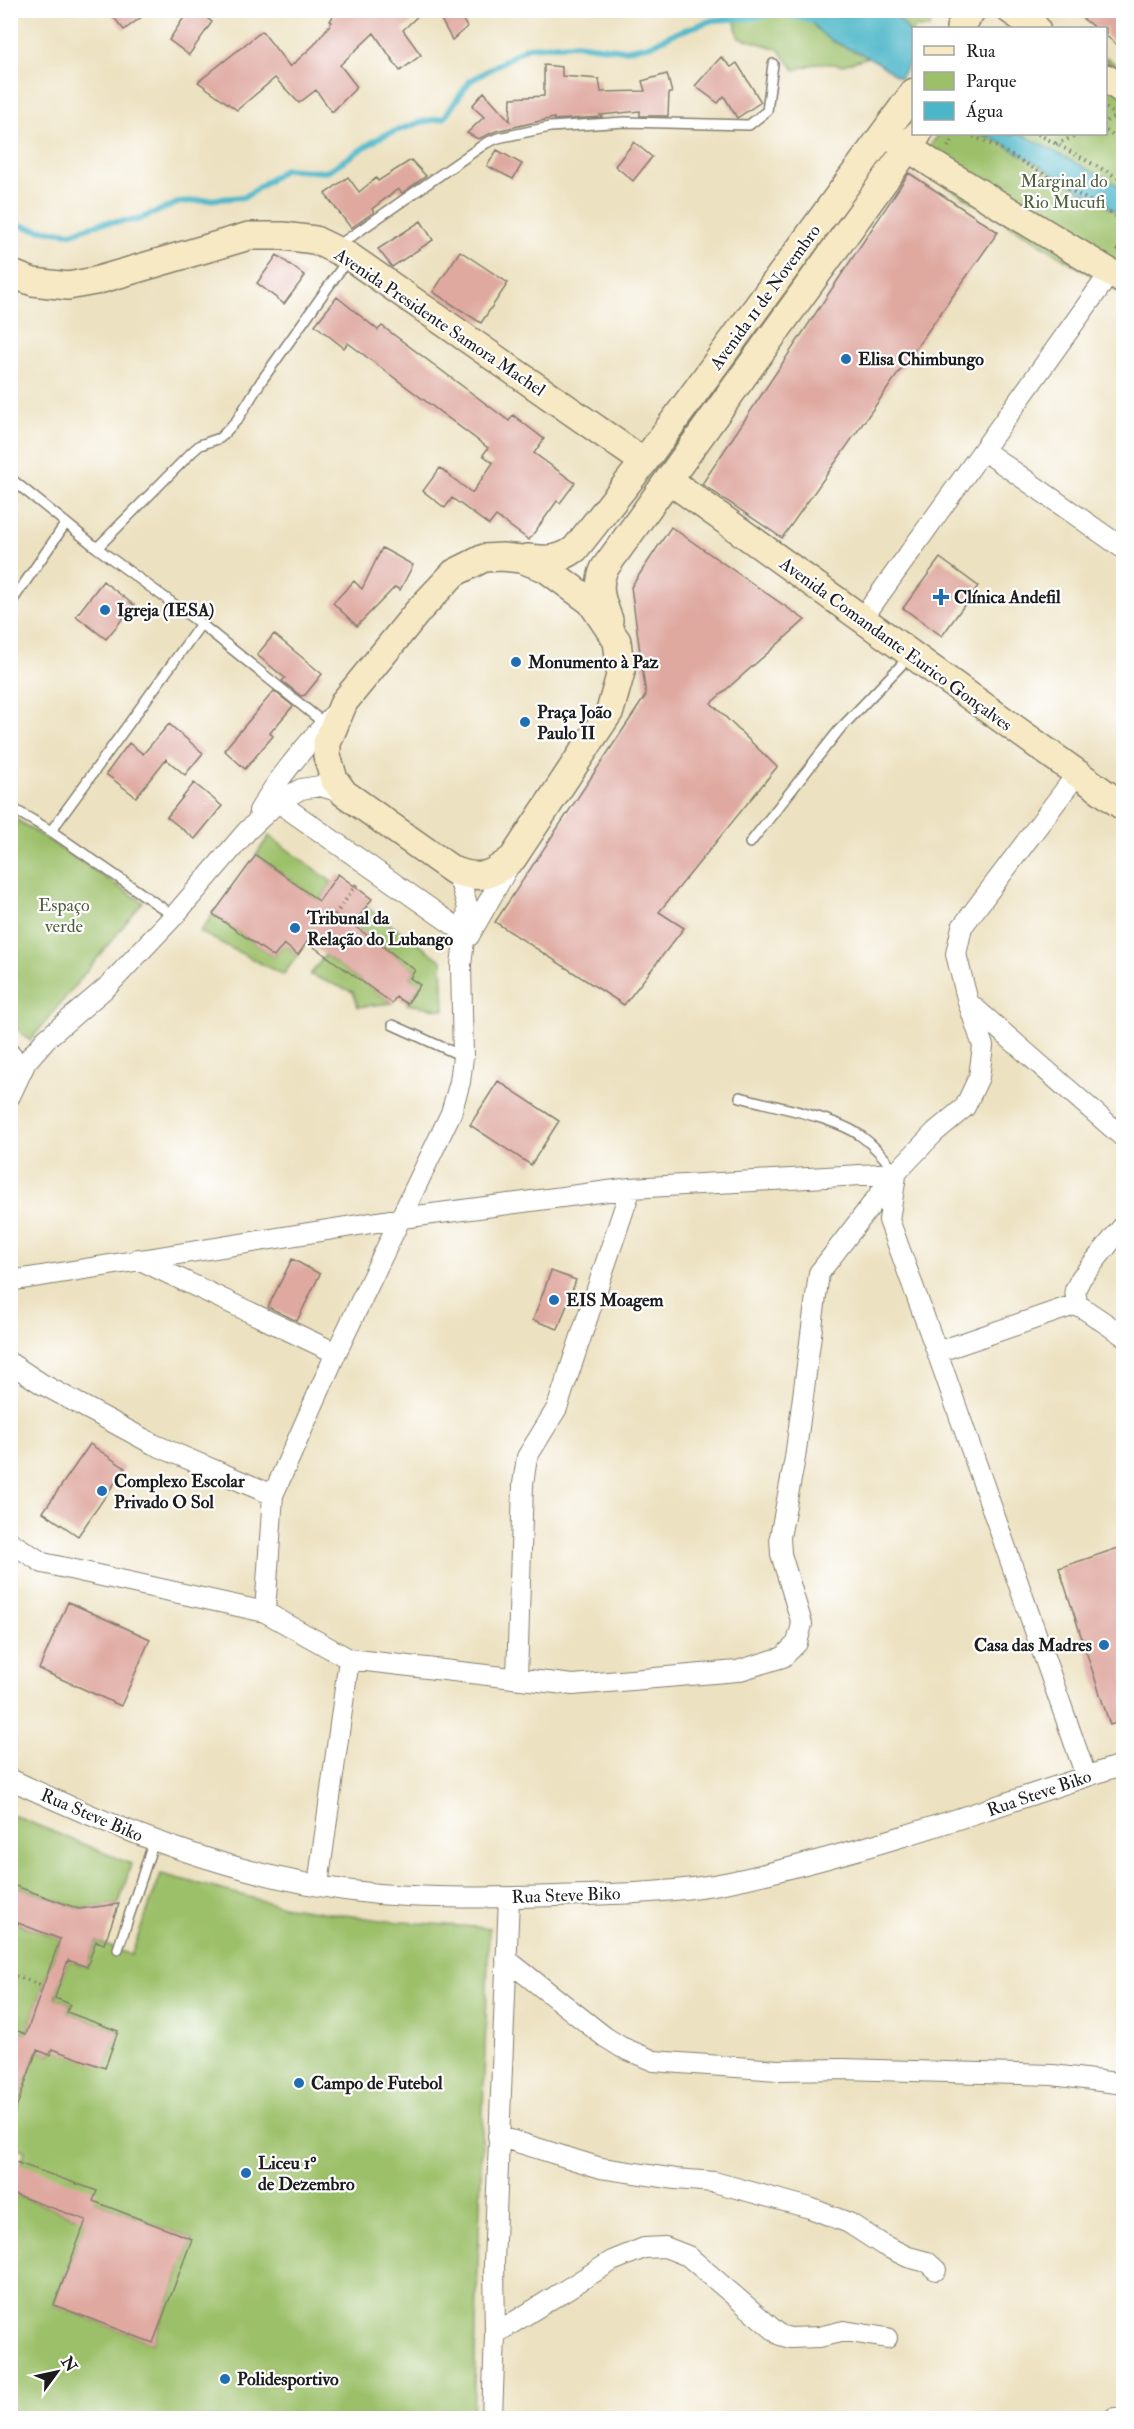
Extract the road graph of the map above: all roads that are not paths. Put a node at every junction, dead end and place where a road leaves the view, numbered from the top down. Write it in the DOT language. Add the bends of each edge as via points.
graph roads {
  1 [pos="972,10"];
  2 [pos="1008,10"];
  3 [pos="961,27"];
  4 [pos="994,27"];
  5 [pos="1034,27"];
  6 [pos="773,64"];
  7 [pos="1107,79"];
  8 [pos="1124,91"];
  9 [pos="908,99"];
  10 [pos="886,132"];
  11 [pos="913,141"];
  12 [pos="342,253"];
  13 [pos="1116,269"];
  14 [pos="10,273"];
  15 [pos="983,450"];
  16 [pos="644,462"];
  17 [pos="10,478"];
  18 [pos="669,480"];
  19 [pos="66,523"];
  20 [pos="97,548"];
  21 [pos="1124,549"];
  22 [pos="502,557"];
  23 [pos="10,604"];
  24 [pos="862,618"];
  25 [pos="201,624"];
  26 [pos="617,641"];
  27 [pos="912,655"];
  28 [pos="344,702"];
  29 [pos="325,724"];
  30 [pos="1077,774"];
  31 [pos="344,793"];
  32 [pos="278,802"];
  33 [pos="10,807"];
  34 [pos="1124,807"];
  35 [pos="51,831"];
  36 [pos="247,831"];
  37 [pos="750,843"];
  38 [pos="513,858"];
  39 [pos="454,871"];
  40 [pos="174,916"];
  41 [pos="464,940"];
  42 [pos="968,1002"];
  43 [pos="393,1026"];
  44 [pos="10,1047"];
  45 [pos="463,1057"];
  46 [pos="26,1062"];
  47 [pos="10,1096"];
  48 [pos="740,1097"];
  49 [pos="1124,1138"];
  50 [pos="896,1173"];
  51 [pos="632,1188"];
  52 [pos="402,1218"];
  53 [pos="1124,1225"];
  54 [pos="138,1259"];
  55 [pos="10,1281"];
  56 [pos="1077,1304"];
  57 [pos="1124,1336"];
  58 [pos="937,1352"];
  59 [pos="336,1353"];
  60 [pos="10,1363"];
  61 [pos="273,1495"];
  62 [pos="10,1542"];
  63 [pos="265,1612"];
  64 [pos="349,1659"];
  65 [pos="517,1679"];
  66 [pos="1124,1764"];
  67 [pos="1086,1776"];
  68 [pos="10,1779"];
  69 [pos="154,1841"];
  70 [pos="318,1885"];
  71 [pos="509,1898"];
  72 [pos="118,1949"];
  73 [pos="506,1959"];
  74 [pos="1124,2084"];
  75 [pos="498,2136"];
  76 [pos="936,2270"];
  77 [pos="495,2334"];
  78 [pos="887,2338"];
  79 [pos="494,2418"];
  80 [pos="1114,2418"];
  81 [pos="1124,2418"];
  1 -- 3 [label="street"];
  2 -- 4 [label="street"];
  2 -- 5 [label="street"];
  6 -- 12 [label="lane" via="767,111 750,125 625,122 550,127 498,138 486,143"];
  7 -- 8 [label="street"];
  9 -- 10 [label="street, Avenida 11 de Novembro"];
  10 -- 11 [label="street"];
  10 -- 16 [label="street, Avenida 11 de Novembro"];
  11 -- 13 [label="street"];
  11 -- 18 [label="street, Avenida 11 de Novembro"];
  12 -- 14 [label="street, Avenida Presidente Samora Machel" via="315,240 249,236 68,286 33,282"];
  12 -- 16 [label="street, Avenida Presidente Samora Machel"];
  12 -- 20 [label="lane" via="237,420 220,438 192,452"];
  13 -- 15 [label="street"];
  15 -- 21 [label="street"];
  15 -- 24 [label="street"];
  16 -- 18 [label="street" via="643,475 648,482 657,485"];
  16 -- 22 [label="street, Avenida 11 de Novembro" via="565,556 551,560"];
  17 -- 19 [label="lane"];
  18 -- 24 [label="street, Avenida Comandante Eurico Gonçalves"];
  18 -- 26 [label="street, Avenida 11 de Novembro" via="610,559 600,580 600,594"];
  19 -- 20 [label="lane"];
  19 -- 23 [label="lane"];
  20 -- 25 [label="lane"];
  22 -- 26 [label="street" via="545,568 571,585 591,602"];
  22 -- 28 [label="street" via="484,558 454,573"];
  24 -- 27 [label="street, Avenida Comandante Eurico Gonçalves"];
  25 -- 29 [label="lane"];
  25 -- 35 [label="lane"];
  26 -- 38 [label="street" via="621,672 610,711"];
  27 -- 30 [label="street, Avenida Comandante Eurico Gonçalves"];
  27 -- 37 [label="lane" via="839,730"];
  28 -- 29 [label="street"];
  28 -- 31 [label="street" via="327,743 334,779"];
  29 -- 36 [label="street" via="268,795"];
  30 -- 34 [label="street, Avenida Comandante Eurico Gonçalves"];
  30 -- 42 [label="street" via="962,927 956,954"];
  31 -- 32 [label="street" via="320,786 301,789"];
  31 -- 39 [label="street"];
  32 -- 36 [label="street"];
  32 -- 41 [label="street" via="370,866"];
  33 -- 35 [label="lane"];
  35 -- 40 [label="lane"];
  36 -- 40 [label="street"];
  38 -- 39 [label="street" via="484,876"];
  38 -- 41 [label="street"];
  39 -- 41 [label="street" via="468,908"];
  40 -- 46 [label="street" via="108,986 46,1039"];
  41 -- 45 [label="street" via="460,965"];
  42 -- 49 [label="street"];
  42 -- 50 [label="street" via="983,1046 979,1077 965,1107"];
  43 -- 45 [label="lane"];
  44 -- 46 [label="lane"];
  45 -- 52 [label="street" via="451,1113"];
  46 -- 47 [label="street"];
  48 -- 50 [label="lane" via="840,1125 867,1141"];
  50 -- 51 [label="street"];
  50 -- 58 [label="street" via="889,1221"];
  50 -- 65 [label="street" via="819,1273 795,1458 780,1537 781,1554 802,1624 797,1643 783,1657 737,1671 573,1685"];
  51 -- 52 [label="street"];
  51 -- 65 [label="street" via="557,1408 527,1457"];
  52 -- 54 [label="street"];
  52 -- 59 [label="street"];
  53 -- 56 [label="street" via="1082,1278 1075,1290"];
  54 -- 55 [label="street"];
  54 -- 59 [label="street"];
  56 -- 57 [label="street"];
  56 -- 58 [label="street"];
  58 -- 67 [label="street"];
  59 -- 61 [label="street"];
  60 -- 61 [label="street" via="153,1444"];
  61 -- 63 [label="street"];
  62 -- 63 [label="street" via="44,1563"];
  63 -- 64 [label="street"];
  64 -- 65 [label="street"];
  64 -- 70 [label="street"];
  66 -- 67 [label="street, Rua Steve Biko"];
  67 -- 71 [label="street, Rua Steve Biko" via="885,1843 727,1882 622,1894"];
  68 -- 69 [label="street, Rua Steve Biko"];
  69 -- 70 [label="street, Rua Steve Biko" via="252,1871"];
  69 -- 72 [label="lane"];
  70 -- 71 [label="street, Rua Steve Biko" via="408,1896"];
  71 -- 73 [label="street"];
  73 -- 74 [label="street" via="605,2037 654,2061 778,2070 1053,2075"];
  73 -- 75 [label="street"];
  75 -- 76 [label="street" via="601,2168 714,2182 810,2208 849,2223 883,2245 927,2262"];
  75 -- 77 [label="street"];
  77 -- 78 [label="street" via="612,2261 644,2248 666,2247 688,2256 780,2335 819,2337 844,2331"];
  77 -- 79 [label="street"];
  80 -- 81 [label="street"];
}
